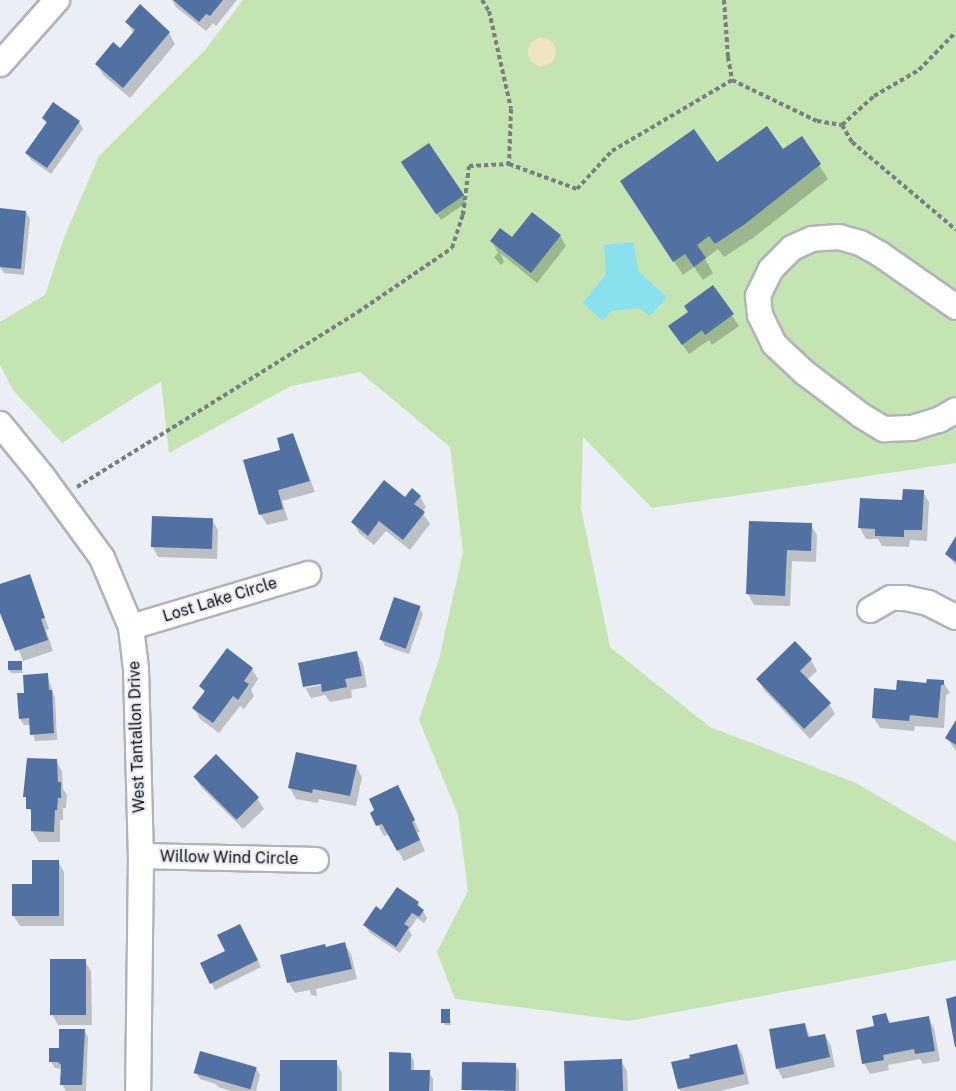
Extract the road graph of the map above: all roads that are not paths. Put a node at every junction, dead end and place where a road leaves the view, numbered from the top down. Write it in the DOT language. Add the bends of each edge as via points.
graph roads {
  1 [pos="57,0"];
  2 [pos="0,64"];
  3 [pos="956,307"];
  4 [pos="954,415"];
  5 [pos="0,424"];
  6 [pos="308,574"];
  7 [pos="870,610"];
  8 [pos="956,617"];
  9 [pos="131,627"];
  10 [pos="141,856"];
  11 [pos="316,860"];
  12 [pos="138,1091"];
  1 -- 2 [label="street"];
  3 -- 4 [label="street" via="880,254 839,237 812,239 792,248 771,269 758,296 760,315 774,344 862,416 884,429 912,428"];
  5 -- 9 [label="street, West Tantallon Drive" via="102,558"];
  6 -- 9 [label="street, Lost Lake Circle"];
  7 -- 8 [label="street" via="891,598 904,598 928,603"];
  9 -- 10 [label="street, West Tantallon Drive" via="136,669"];
  10 -- 11 [label="street, Willow Wind Circle"];
  10 -- 12 [label="street, West Tantallon Drive"];
}
